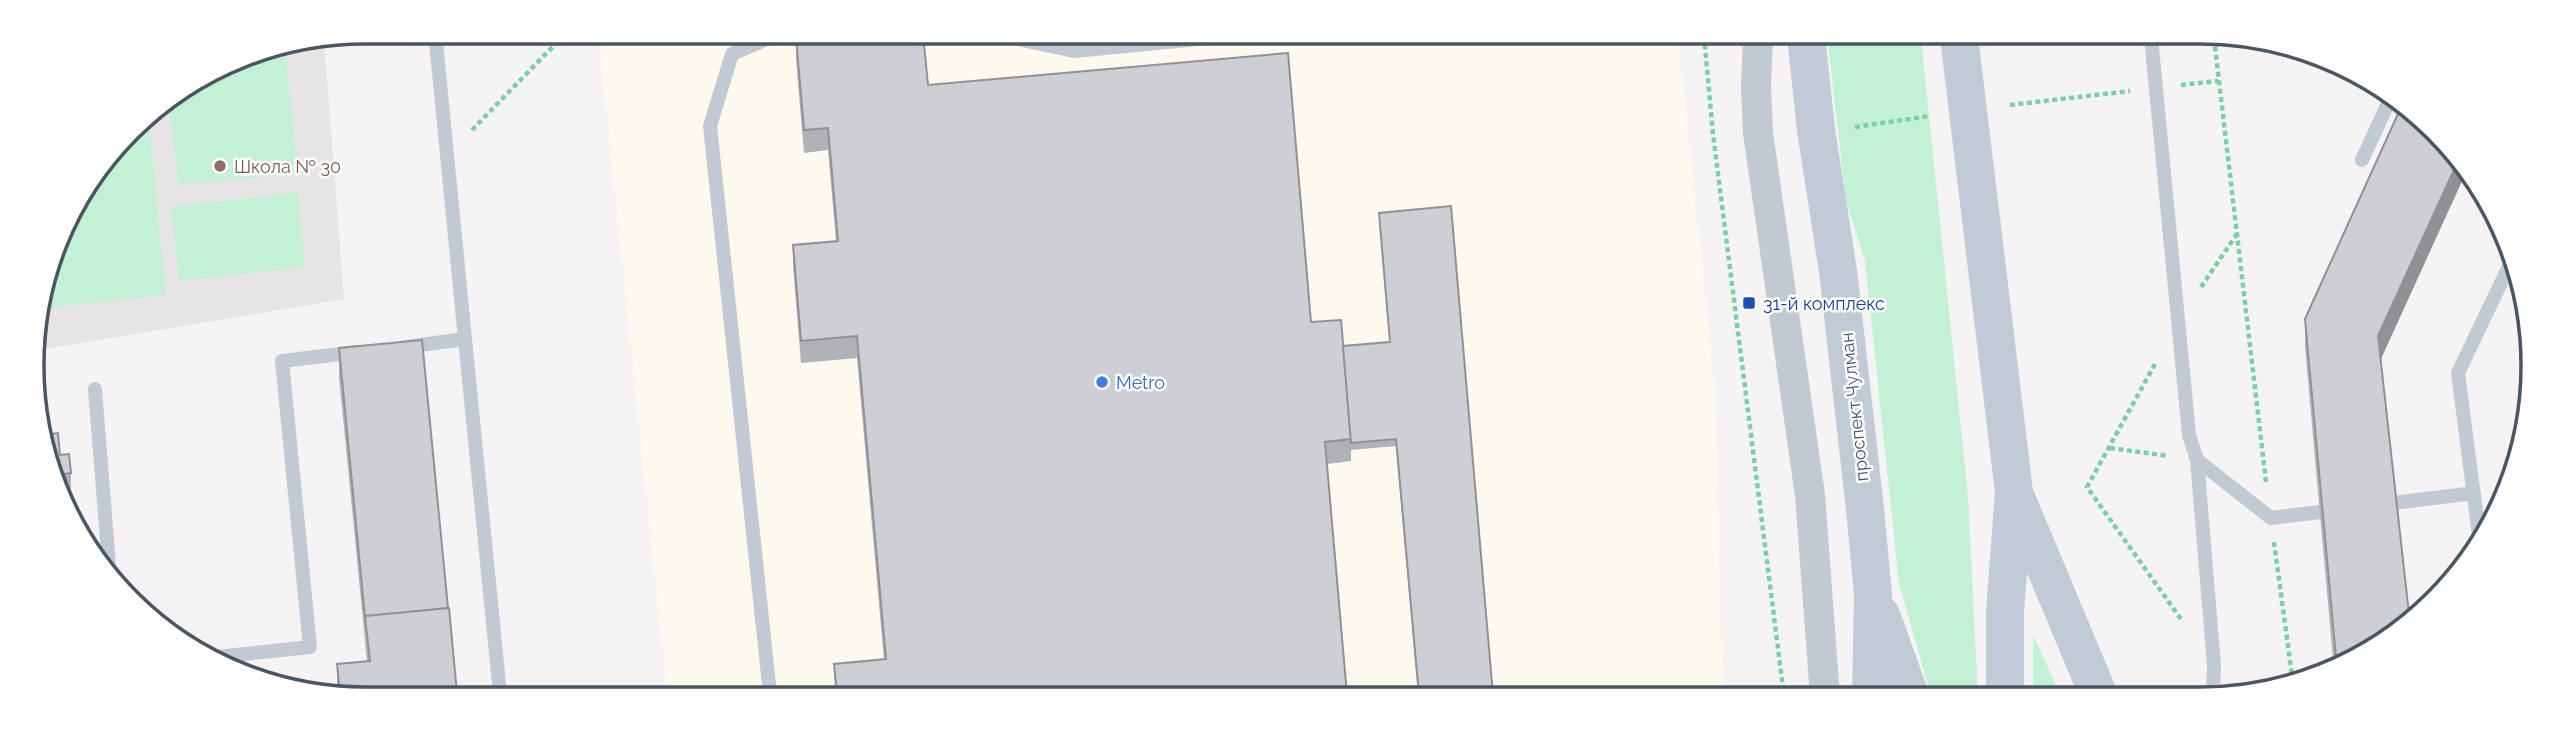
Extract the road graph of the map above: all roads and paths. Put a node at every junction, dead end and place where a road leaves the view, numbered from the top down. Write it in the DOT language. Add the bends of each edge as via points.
graph roads {
  1 [pos="436,44"];
  2 [pos="555,44"];
  3 [pos="755,44"];
  4 [pos="1041,44"];
  5 [pos="1146,44"];
  6 [pos="1705,44"];
  7 [pos="1758,44"];
  8 [pos="1807,44"];
  9 [pos="1960,44"];
  10 [pos="2152,44"];
  11 [pos="2215,44"];
  12 [pos="2218,80"];
  13 [pos="2155,88"];
  14 [pos="2010,104"];
  15 [pos="2388,105"];
  16 [pos="1930,116"];
  17 [pos="1850,128"];
  18 [pos="464,138"];
  19 [pos="2362,160"];
  20 [pos="2507,271"];
  21 [pos="465,340"];
  22 [pos="95,389"];
  23 [pos="2110,448"];
  24 [pos="2197,460"];
  25 [pos="2087,487"];
  26 [pos="2014,492"];
  27 [pos="2474,493"];
  28 [pos="2393,503"];
  29 [pos="2320,513"];
  30 [pos="2270,518"];
  31 [pos="2478,526"];
  32 [pos="108,559"];
  33 [pos="1873,594"];
  34 [pos="227,656"];
  35 [pos="2214,665"];
  36 [pos="2291,674"];
  37 [pos="499,687"];
  38 [pos="769,687"];
  39 [pos="1783,687"];
  40 [pos="1824,687"];
  41 [pos="1871,687"];
  42 [pos="1907,687"];
  43 [pos="2006,687"];
  44 [pos="2095,687"];
  45 [pos="2213,687"];
  1 -- 21 [label="lane"];
  2 -- 18 [label="path"];
  3 -- 38 [label="lane" via="732,54 710,126"];
  4 -- 5 [label="lane" via="1074,51"];
  6 -- 39 [label="path"];
  7 -- 40 [label="street" via="1758,133 1810,495"];
  8 -- 33 [label="main road, проспект Чулман" via="1838,271"];
  9 -- 26 [label="main road"];
  10 -- 13 [label="lane"];
  11 -- 12 [label="path"];
  12 -- 13 [label="path"];
  12 -- 30 [label="path"];
  13 -- 14 [label="path"];
  13 -- 24 [label="lane" via="2189,435"];
  15 -- 19 [label="lane"];
  16 -- 17 [label="path"];
  20 -- 27 [label="lane" via="2458,373"];
  21 -- 34 [label="lane" via="282,361 310,647"];
  21 -- 37 [label="lane"];
  22 -- 32 [label="lane"];
  23 -- 24 [label="path"];
  24 -- 30 [label="lane"];
  24 -- 35 [label="lane"];
  25 -- 35 [label="path"];
  26 -- 43 [label="main road" via="2005,612"];
  26 -- 44 [label="main road"];
  27 -- 28 [label="lane"];
  27 -- 31 [label="lane"];
  29 -- 30 [label="lane"];
  30 -- 36 [label="path"];
  33 -- 41 [label="main road, проспект Чулман"];
  33 -- 42 [label="main road"];
  35 -- 45 [label="lane"];
}
